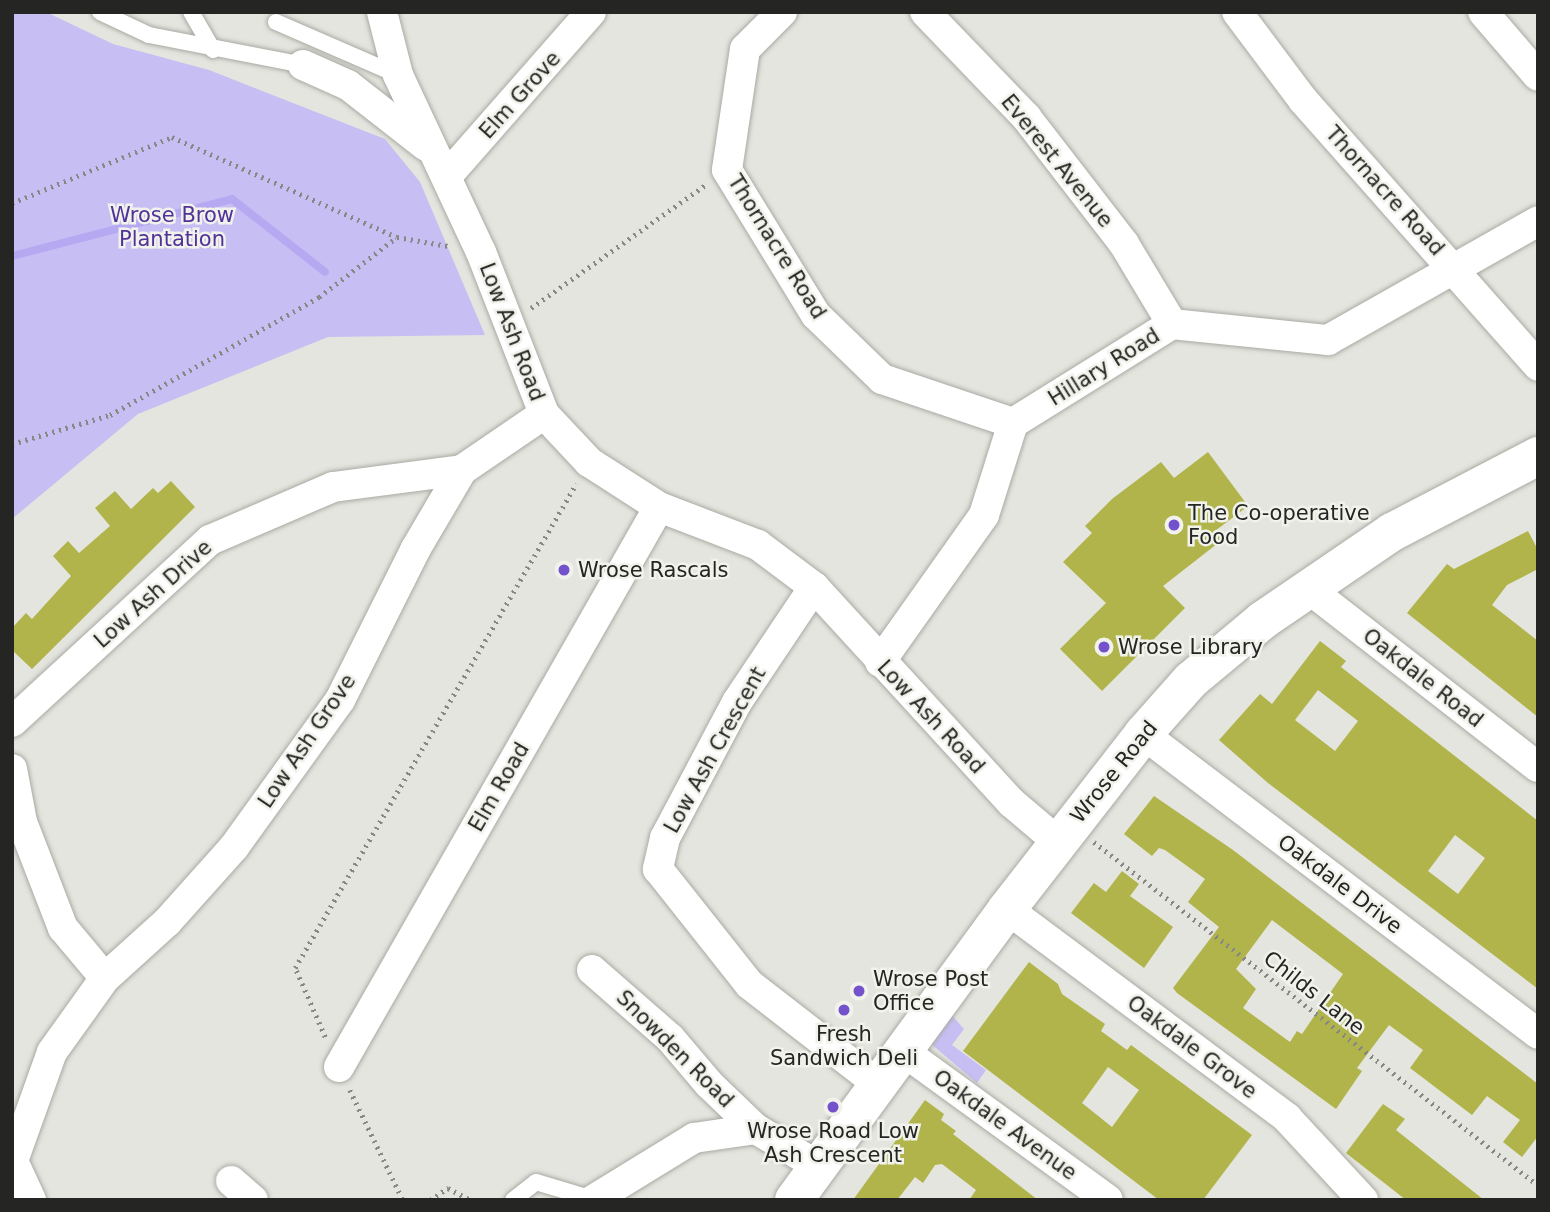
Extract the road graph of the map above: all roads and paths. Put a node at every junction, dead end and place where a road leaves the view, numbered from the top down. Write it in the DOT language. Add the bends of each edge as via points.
graph roads {
  1 [pos="100,12"];
  2 [pos="191,12"];
  3 [pos="382,12"];
  4 [pos="591,12"];
  5 [pos="782,12"];
  6 [pos="925,12"];
  7 [pos="1237,12"];
  8 [pos="1483,12"];
  9 [pos="275,22"];
  10 [pos="213,50"];
  11 [pos="303,65"];
  12 [pos="398,75"];
  13 [pos="1538,76"];
  14 [pos="429,148"];
  15 [pos="727,170"];
  16 [pos="447,176"];
  17 [pos="12,204"];
  18 [pos="1538,222"];
  19 [pos="397,237"];
  20 [pos="481,252"];
  21 [pos="1454,267"];
  22 [pos="510,322"];
  23 [pos="1172,324"];
  24 [pos="1538,366"];
  25 [pos="544,414"];
  26 [pos="1013,423"];
  27 [pos="12,444"];
  28 [pos="1538,456"];
  29 [pos="589,462"];
  30 [pos="462,471"];
  31 [pos="659,507"];
  32 [pos="814,587"];
  33 [pos="1309,589"];
  34 [pos="880,663"];
  35 [pos="12,722"];
  36 [pos="1143,734"];
  37 [pos="1538,767"];
  38 [pos="12,769"];
  39 [pos="1065,833"];
  40 [pos="1007,909"];
  41 [pos="593,971"];
  42 [pos="105,978"];
  43 [pos="1538,1034"];
  44 [pos="903,1051"];
  45 [pos="339,1067"];
  46 [pos="878,1084"];
  47 [pos="756,1129"];
  48 [pos="818,1166"];
  49 [pos="1538,1185"];
  50 [pos="593,1199"];
  51 [pos="31,1200"];
  52 [pos="404,1200"];
  53 [pos="430,1200"];
  54 [pos="471,1200"];
  55 [pos="513,1200"];
  56 [pos="794,1200"];
  57 [pos="1108,1200"];
  58 [pos="1363,1200"];
  1 -- 10 [label="lane" via="149,36"];
  2 -- 10 [label="lane"];
  3 -- 12 [label="street, Low Ash Road"];
  4 -- 16 [label="street, Elm Grove"];
  5 -- 15 [label="street, Thornacre Road" via="745,49"];
  6 -- 23 [label="street, Everest Avenue" via="1026,117 1125,244"];
  7 -- 21 [label="street, Thornacre Road" via="1303,100"];
  8 -- 13 [label="street"];
  9 -- 12 [label="lane"];
  10 -- 11 [label="lane"];
  11 -- 14 [label="street" via="348,85"];
  12 -- 14 [label="street, Low Ash Road"];
  14 -- 16 [label="street, Low Ash Road"];
  15 -- 22 [label="path"];
  15 -- 26 [label="street, Thornacre Road" via="816,315 882,379"];
  16 -- 20 [label="street, Low Ash Road"];
  17 -- 19 [label="path" via="172,137"];
  18 -- 21 [label="street, Hillary Road"];
  19 -- 20 [label="path"];
  19 -- 27 [label="path" via="319,298 110,415"];
  20 -- 22 [label="street, Low Ash Road"];
  21 -- 23 [label="street, Hillary Road" via="1328,340"];
  21 -- 24 [label="street, Thornacre Road"];
  22 -- 25 [label="street, Low Ash Road"];
  23 -- 26 [label="street, Hillary Road"];
  25 -- 29 [label="street, Low Ash Road"];
  25 -- 30 [label="street, Low Ash Drive"];
  26 -- 34 [label="street" via="984,515"];
  28 -- 33 [label="street, Wrose Road" via="1392,532"];
  29 -- 31 [label="street, Low Ash Road"];
  29 -- 45 [label="path" via="295,968"];
  30 -- 35 [label="street, Low Ash Drive" via="333,487 210,540"];
  30 -- 42 [label="street, Low Ash Grove" via="415,550 340,700 234,847 167,922"];
  31 -- 32 [label="street, Low Ash Road" via="758,545"];
  31 -- 45 [label="street, Elm Road"];
  32 -- 34 [label="street, Low Ash Road"];
  32 -- 46 [label="street, Low Ash Crescent" via="737,702 665,838 658,869 749,984"];
  33 -- 36 [label="street, Wrose Road" via="1191,680"];
  33 -- 37 [label="street, Oakdale Road"];
  34 -- 39 [label="street, Low Ash Road" via="1012,803"];
  36 -- 39 [label="street, Wrose Road"];
  36 -- 43 [label="street, Oakdale Drive"];
  38 -- 42 [label="street" via="22,822 63,928"];
  39 -- 40 [label="street, Wrose Road"];
  39 -- 49 [label="path, Childs Lane"];
  40 -- 44 [label="street, Wrose Road"];
  40 -- 58 [label="street, Oakdale Grove" via="1287,1118"];
  41 -- 47 [label="street, Snowden Road" via="670,1038"];
  42 -- 51 [label="street, Low Ash Grove" via="52,1052 13,1161"];
  44 -- 46 [label="street, Wrose Road"];
  44 -- 57 [label="street, Oakdale Avenue"];
  45 -- 52 [label="path"];
  46 -- 48 [label="street, Wrose Road"];
  47 -- 48 [label="street, Snowden Road"];
  47 -- 50 [label="street, Snowden Road" via="694,1138"];
  48 -- 56 [label="street, Wrose Road"];
  50 -- 55 [label="lane" via="536,1182"];
  53 -- 54 [label="path" via="447,1188"];
}
